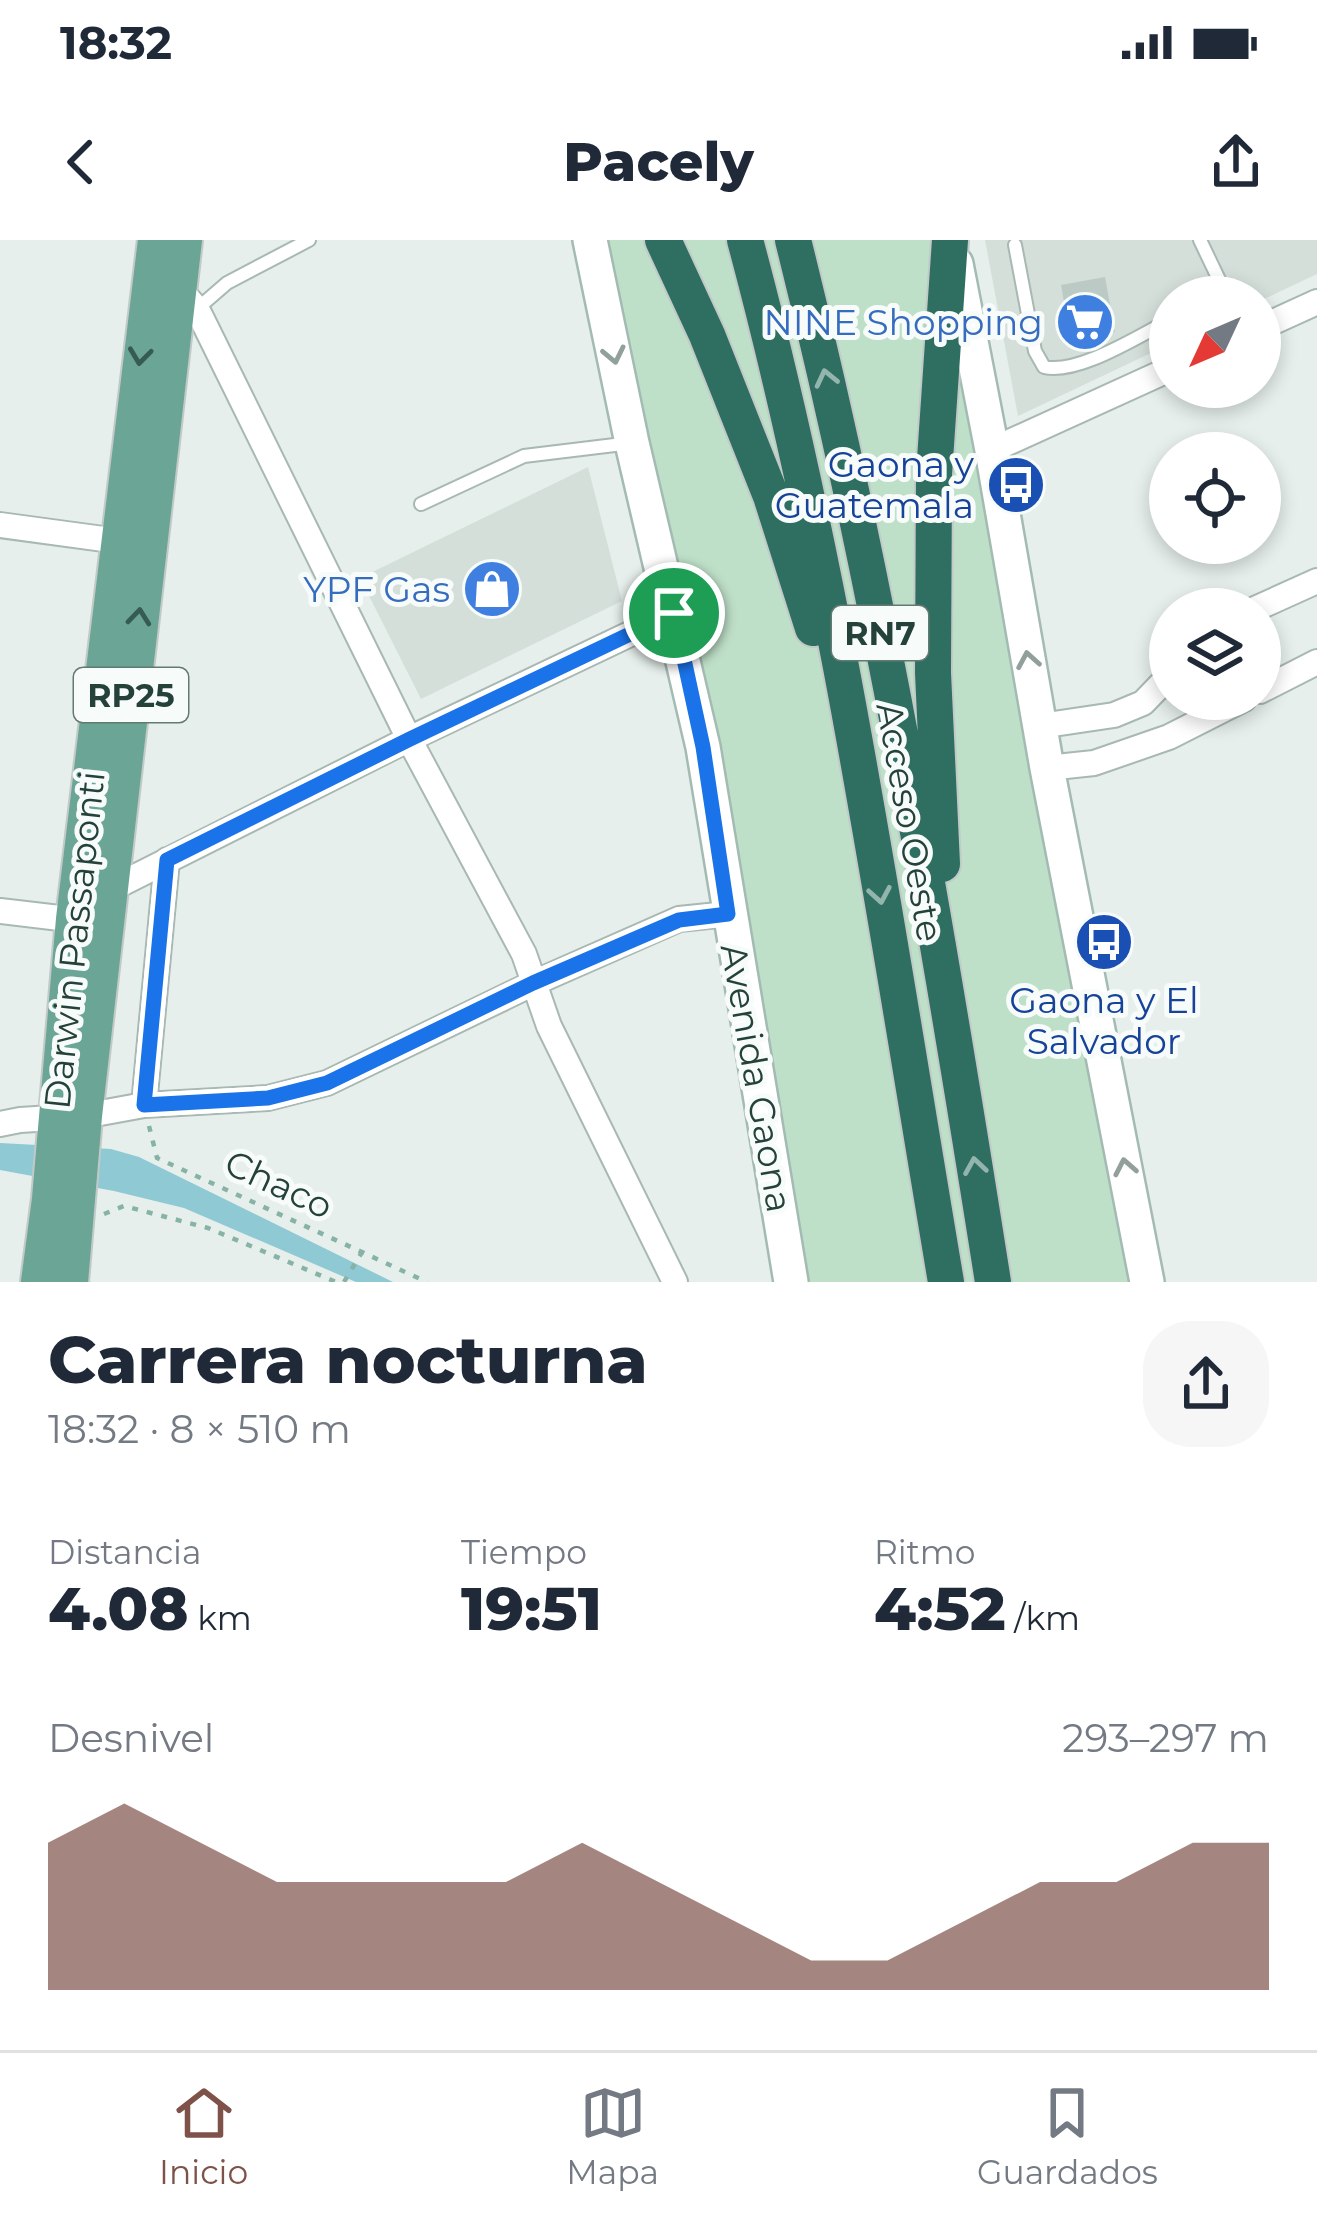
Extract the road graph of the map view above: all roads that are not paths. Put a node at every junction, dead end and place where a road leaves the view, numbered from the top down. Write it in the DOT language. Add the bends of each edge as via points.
graph roads {
  1 [pos="155,240"];
  2 [pos="184,240"];
  3 [pos="309,240"];
  4 [pos="590,240"];
  5 [pos="663,240"];
  6 [pos="745,240"];
  7 [pos="793,240"];
  8 [pos="951,240"];
  9 [pos="1200,240"];
  10 [pos="1015,244"];
  11 [pos="1217,276"];
  12 [pos="175,291"];
  13 [pos="1317,302"];
  14 [pos="1281,318"];
  15 [pos="1149,330"];
  16 [pos="1149,379"];
  17 [pos="632,443"];
  18 [pos="992,450"];
  19 [pos="421,503"];
  20 [pos="0,526"];
  21 [pos="132,542"];
  22 [pos="1317,581"];
  23 [pos="1281,597"];
  24 [pos="674,613"];
  25 [pos="1317,662"];
  26 [pos="1281,680"];
  27 [pos="1149,698"];
  28 [pos="1203,720"];
  29 [pos="1040,726"];
  30 [pos="410,739"];
  31 [pos="1047,768"];
  32 [pos="861,779"];
  33 [pos="167,860"];
  34 [pos="91,905"];
  35 [pos="0,911"];
  36 [pos="728,914"];
  37 [pos="533,983"];
  38 [pos="953,1029"];
  39 [pos="144,1105"];
  40 [pos="0,1124"];
  41 [pos="69,1133"];
  42 [pos="68,1208"];
  43 [pos="39,1282"];
  44 [pos="70,1282"];
  45 [pos="675,1282"];
  46 [pos="791,1282"];
  47 [pos="946,1282"];
  48 [pos="993,1282"];
  49 [pos="1147,1282"];
  1 -- 12 [label="main road, Darwin Passaponti / RP25"];
  2 -- 12 [label="main road, Darwin Passaponti / RP25"];
  3 -- 12 [label="lane" via="227,283"];
  4 -- 17 [label="street, Avenida Gaona, one-way"];
  5 -- 32 [label="highway" via="771,496"];
  6 -- 32 [label="highway, Acceso Oeste / RN7" via="814,530"];
  38 -- 7 [label="highway, Acceso Oeste / RN7, one-way" via="860,523"];
  8 -- 18 [label="street"];
  8 -- 38 [label="highway" via="934,474 933,673"];
  9 -- 11 [label="lane"];
  10 -- 15 [label="lane" via="1044,367 1058,370"];
  12 -- 21 [label="main road, Darwin Passaponti / RP25"];
  12 -- 30 [label="street"];
  13 -- 14 [label="street"];
  16 -- 18 [label="street"];
  17 -- 19 [label="lane" via="524,456"];
  17 -- 24 [label="street, Avenida Gaona"];
  29 -- 18 [label="street, one-way"];
  20 -- 21 [label="street"];
  21 -- 34 [label="main road, Darwin Passaponti / RP25"];
  22 -- 23 [label="street"];
  24 -- 30 [label="street"];
  24 -- 36 [label="street, Avenida Gaona"];
  25 -- 26 [label="street"];
  27 -- 29 [label="street" via="1114,715"];
  28 -- 31 [label="street" via="1094,763"];
  29 -- 31 [label="street"];
  30 -- 33 [label="street"];
  30 -- 37 [label="street"];
  49 -- 31 [label="street, one-way"];
  32 -- 47 [label="highway, Acceso Oeste / RN7, one-way"];
  33 -- 34 [label="street"];
  33 -- 39 [label="street"];
  34 -- 35 [label="street"];
  34 -- 41 [label="main road, Darwin Passaponti / RP25"];
  36 -- 37 [label="street" via="679,920"];
  36 -- 46 [label="street, Avenida Gaona"];
  37 -- 39 [label="street" via="327,1083 268,1098"];
  37 -- 45 [label="street"];
  48 -- 38 [label="highway, Acceso Oeste / RN7, one-way"];
  39 -- 41 [label="street"];
  40 -- 41 [label="street"];
  41 -- 42 [label="main road, Darwin Passaponti / RP25"];
  42 -- 43 [label="main road, Darwin Passaponti / RP25"];
  42 -- 44 [label="main road, Darwin Passaponti / RP25"];
}
